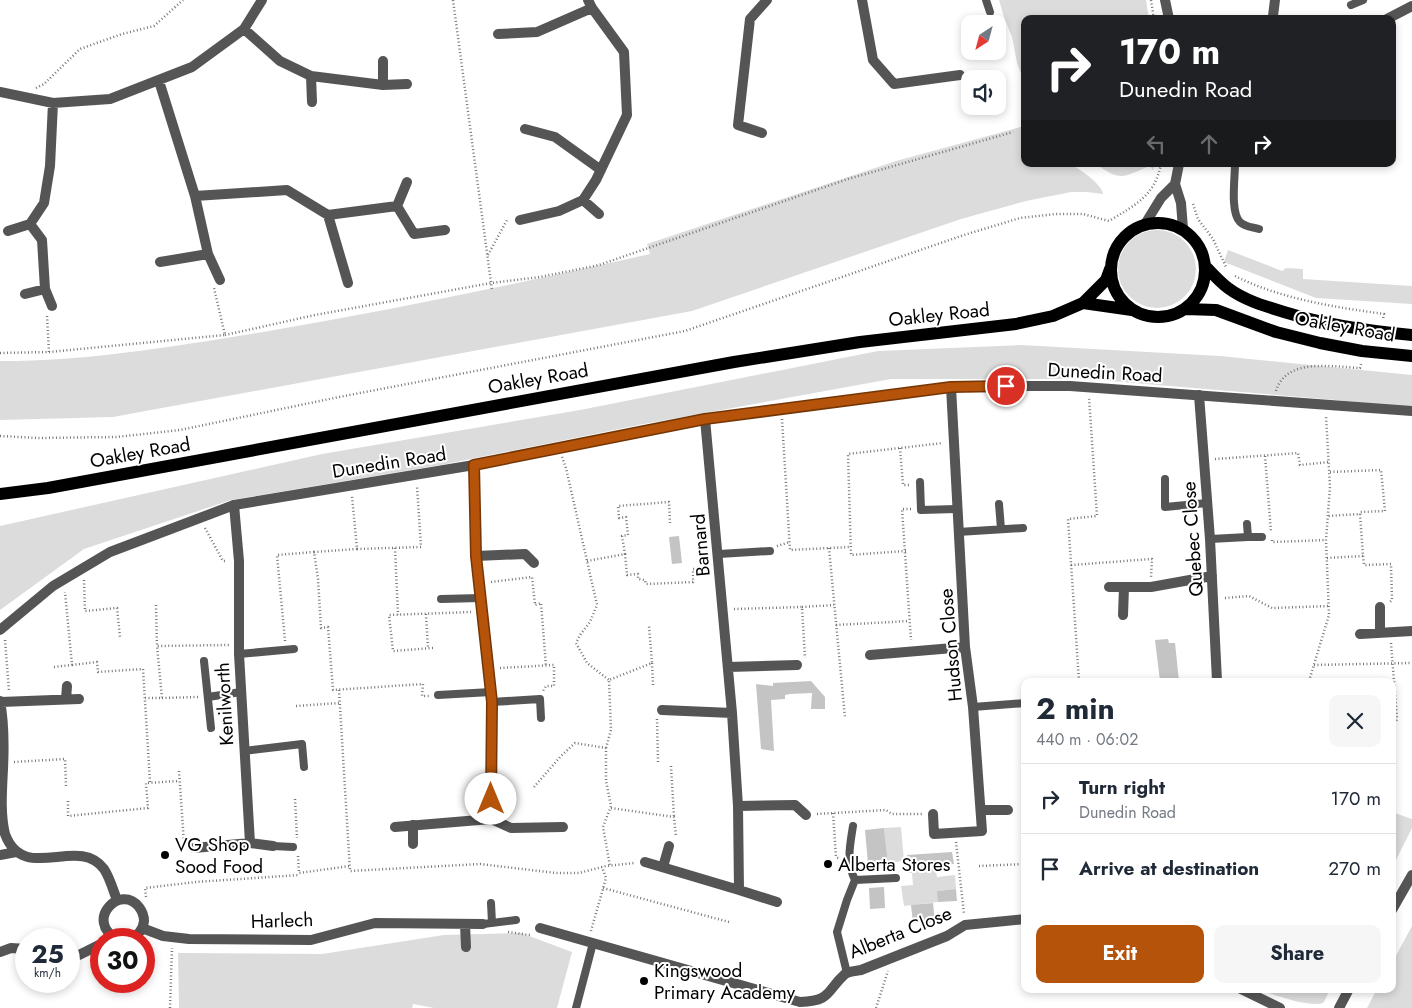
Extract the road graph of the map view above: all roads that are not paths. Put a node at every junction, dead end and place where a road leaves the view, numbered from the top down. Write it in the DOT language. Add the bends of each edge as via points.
graph roads {
  1 [pos="262,0"];
  2 [pos="767,0"];
  3 [pos="862,0"];
  4 [pos="986,0"];
  5 [pos="1165,0"];
  6 [pos="1275,0"];
  7 [pos="1362,0"];
  8 [pos="590,4"];
  9 [pos="1351,5"];
  10 [pos="1412,6"];
  11 [pos="990,12"];
  12 [pos="1167,15"];
  13 [pos="1274,15"];
  14 [pos="1395,15"];
  15 [pos="244,28"];
  16 [pos="498,34"];
  17 [pos="383,61"];
  18 [pos="960,75"];
  19 [pos="311,76"];
  20 [pos="160,81"];
  21 [pos="407,84"];
  22 [pos="383,85"];
  23 [pos="0,92"];
  24 [pos="312,102"];
  25 [pos="53,103"];
  26 [pos="525,129"];
  27 [pos="762,133"];
  28 [pos="1178,167"];
  29 [pos="1235,167"];
  30 [pos="601,170"];
  31 [pos="407,182"];
  32 [pos="1175,184"];
  33 [pos="195,196"];
  34 [pos="583,200"];
  35 [pos="396,206"];
  36 [pos="599,214"];
  37 [pos="328,215"];
  38 [pos="520,220"];
  39 [pos="30,224"];
  40 [pos="1145,224"];
  41 [pos="1259,229"];
  42 [pos="445,230"];
  43 [pos="1183,230"];
  44 [pos="8,231"];
  45 [pos="208,254"];
  46 [pos="160,262"];
  47 [pos="1206,267"];
  48 [pos="1110,269"];
  49 [pos="220,280"];
  50 [pos="348,283"];
  51 [pos="45,289"];
  52 [pos="25,294"];
  53 [pos="1083,303"];
  54 [pos="52,306"];
  55 [pos="1185,309"];
  56 [pos="1132,310"];
  57 [pos="1412,336"];
  58 [pos="1412,356"];
  59 [pos="951,387"];
  60 [pos="1199,395"];
  61 [pos="1412,411"];
  62 [pos="705,419"];
  63 [pos="474,465"];
  64 [pos="1165,479"];
  65 [pos="920,483"];
  66 [pos="0,494"];
  67 [pos="1208,503"];
  68 [pos="998,504"];
  69 [pos="234,505"];
  70 [pos="956,509"];
  71 [pos="1247,524"];
  72 [pos="1023,528"];
  73 [pos="1001,529"];
  74 [pos="958,532"];
  75 [pos="1248,537"];
  76 [pos="1262,537"];
  77 [pos="1210,539"];
  78 [pos="770,551"];
  79 [pos="718,554"];
  80 [pos="476,556"];
  81 [pos="534,563"];
  82 [pos="1212,576"];
  83 [pos="1110,587"];
  84 [pos="1124,587"];
  85 [pos="481,598"];
  86 [pos="441,599"];
  87 [pos="1384,605"];
  88 [pos="1123,615"];
  89 [pos="1,629"];
  90 [pos="1412,631"];
  91 [pos="1385,633"];
  92 [pos="1360,634"];
  93 [pos="965,646"];
  94 [pos="290,649"];
  95 [pos="238,650"];
  96 [pos="870,655"];
  97 [pos="204,661"];
  98 [pos="797,665"];
  99 [pos="728,668"];
  100 [pos="1218,678"];
  101 [pos="67,686"];
  102 [pos="241,692"];
  103 [pos="438,695"];
  104 [pos="208,696"];
  105 [pos="491,697"];
  106 [pos="66,699"];
  107 [pos="79,699"];
  108 [pos="4,702"];
  109 [pos="1021,703"];
  110 [pos="973,707"];
  111 [pos="662,710"];
  112 [pos="732,713"];
  113 [pos="541,718"];
  114 [pos="211,728"];
  115 [pos="244,751"];
  116 [pos="304,768"];
  117 [pos="738,806"];
  118 [pos="981,810"];
  119 [pos="1008,810"];
  120 [pos="933,814"];
  121 [pos="806,815"];
  122 [pos="490,819"];
  123 [pos="413,825"];
  124 [pos="853,826"];
  125 [pos="395,827"];
  126 [pos="563,827"];
  127 [pos="250,843"];
  128 [pos="413,844"];
  129 [pos="673,844"];
  130 [pos="273,846"];
  131 [pos="296,846"];
  132 [pos="194,848"];
  133 [pos="16,852"];
  134 [pos="0,855"];
  135 [pos="645,862"];
  136 [pos="663,867"];
  137 [pos="1412,874"];
  138 [pos="896,878"];
  139 [pos="855,880"];
  140 [pos="739,890"];
  141 [pos="117,900"];
  142 [pos="776,902"];
  143 [pos="491,903"];
  144 [pos="1396,903"];
  145 [pos="1021,919"];
  146 [pos="516,920"];
  147 [pos="465,924"];
  148 [pos="488,924"];
  149 [pos="106,928"];
  150 [pos="142,928"];
  151 [pos="540,928"];
  152 [pos="155,933"];
  153 [pos="590,942"];
  154 [pos="466,947"];
  155 [pos="15,948"];
  156 [pos="0,952"];
  157 [pos="847,973"];
  158 [pos="1249,993"];
  159 [pos="1347,993"];
  160 [pos="576,1008"];
  161 [pos="1280,1008"];
  162 [pos="1339,1008"];
  1 -- 15 [label="street"];
  2 -- 27 [label="street" via="750,19 738,124"];
  3 -- 18 [label="street" via="873,60 894,84"];
  4 -- 11 [label="lane"];
  5 -- 12 [label="street"];
  6 -- 13 [label="street"];
  7 -- 9 [label="lane"];
  8 -- 16 [label="street" via="537,32"];
  8 -- 30 [label="street" via="624,52 627,115"];
  10 -- 14 [label="street"];
  15 -- 19 [label="street" via="280,61"];
  15 -- 20 [label="street" via="192,67"];
  17 -- 22 [label="street"];
  19 -- 22 [label="street"];
  19 -- 24 [label="street"];
  20 -- 25 [label="street" via="110,99"];
  20 -- 33 [label="street"];
  21 -- 22 [label="street"];
  23 -- 25 [label="street"];
  25 -- 39 [label="street" via="50,166 44,203"];
  26 -- 30 [label="street" via="556,137"];
  28 -- 32 [label="street"];
  29 -- 41 [label="lane" via="1234,210 1239,221 1247,227"];
  30 -- 34 [label="street"];
  31 -- 35 [label="street"];
  32 -- 40 [label="street" via="1161,198"];
  32 -- 43 [label="street" via="1181,203"];
  33 -- 37 [label="street" via="287,190"];
  33 -- 45 [label="street"];
  34 -- 36 [label="street"];
  34 -- 38 [label="street" via="559,211"];
  35 -- 37 [label="street"];
  35 -- 42 [label="street" via="414,234"];
  37 -- 50 [label="street"];
  39 -- 44 [label="street"];
  39 -- 51 [label="street" via="42,240"];
  40 -- 43 [label="main road" via="1171,224"];
  40 -- 48 [label="main road" via="1131,230 1120,241"];
  43 -- 47 [label="main road" via="1194,239"];
  45 -- 46 [label="street"];
  45 -- 49 [label="street"];
  47 -- 55 [label="main road" via="1204,283 1197,298"];
  47 -- 57 [label="main road, Oakley Road" via="1226,287 1264,306 1313,321"];
  48 -- 53 [label="main road, Oakley Road" via="1106,280"];
  48 -- 56 [label="main road" via="1120,299"];
  51 -- 52 [label="street"];
  51 -- 54 [label="street"];
  53 -- 56 [label="main road"];
  53 -- 66 [label="main road, Oakley Road" via="1053,316 1016,324 860,342 734,362 77,483"];
  55 -- 56 [label="main road" via="1159,318"];
  55 -- 58 [label="main road, Oakley Road" via="1216,310 1276,332 1320,343"];
  59 -- 60 [label="street, Dunedin Road" via="1070,386"];
  59 -- 62 [label="street, Dunedin Road"];
  59 -- 70 [label="street, Hudson Close"];
  60 -- 61 [label="street, Dunedin Road"];
  60 -- 67 [label="street, Quebec Close"];
  62 -- 63 [label="street, Dunedin Road"];
  62 -- 79 [label="street, Barnard"];
  63 -- 69 [label="street, Dunedin Road"];
  63 -- 80 [label="street"];
  64 -- 67 [label="lane" via="1165,507"];
  65 -- 70 [label="lane" via="921,510"];
  67 -- 77 [label="street, Quebec Close"];
  68 -- 73 [label="lane"];
  69 -- 89 [label="street, Dunedin Road" via="110,552 53,586"];
  69 -- 95 [label="street, Kenilworth" via="239,561"];
  70 -- 74 [label="street, Hudson Close"];
  71 -- 75 [label="lane"];
  72 -- 73 [label="lane"];
  73 -- 74 [label="lane"];
  74 -- 93 [label="street, Hudson Close"];
  75 -- 76 [label="lane"];
  75 -- 77 [label="lane"];
  77 -- 82 [label="street, Quebec Close"];
  78 -- 79 [label="lane"];
  79 -- 99 [label="street, Barnard"];
  80 -- 81 [label="street" via="525,554"];
  80 -- 85 [label="street"];
  82 -- 84 [label="street" via="1151,587"];
  82 -- 100 [label="street, Quebec Close"];
  83 -- 84 [label="street"];
  84 -- 88 [label="street"];
  85 -- 86 [label="lane"];
  85 -- 105 [label="street"];
  87 -- 91 [label="street"];
  90 -- 91 [label="street"];
  91 -- 92 [label="street"];
  93 -- 96 [label="street"];
  93 -- 110 [label="street, Hudson Close"];
  94 -- 95 [label="lane"];
  95 -- 102 [label="street, Kenilworth"];
  97 -- 104 [label="lane"];
  98 -- 99 [label="street"];
  99 -- 112 [label="street, Barnard"];
  101 -- 106 [label="street"];
  102 -- 104 [label="lane"];
  102 -- 115 [label="street, Kenilworth"];
  103 -- 105 [label="lane"];
  104 -- 114 [label="lane"];
  105 -- 113 [label="lane" via="540,699"];
  105 -- 122 [label="street"];
  106 -- 107 [label="street"];
  106 -- 108 [label="street"];
  108 -- 133 [label="street" via="2,824"];
  109 -- 110 [label="lane"];
  110 -- 118 [label="street, Hudson Close"];
  111 -- 112 [label="street"];
  112 -- 117 [label="street, Barnard"];
  115 -- 116 [label="lane" via="302,744"];
  115 -- 127 [label="street, Kenilworth"];
  117 -- 121 [label="street" via="796,804"];
  117 -- 140 [label="street, Barnard"];
  118 -- 119 [label="street"];
  118 -- 120 [label="street, Hudson Close" via="982,831 934,834"];
  122 -- 123 [label="street"];
  122 -- 126 [label="street" via="511,828"];
  123 -- 125 [label="street"];
  123 -- 128 [label="street"];
  124 -- 139 [label="lane" via="848,862"];
  127 -- 130 [label="street"];
  127 -- 132 [label="street"];
  129 -- 136 [label="street"];
  130 -- 131 [label="lane"];
  133 -- 134 [label="street"];
  133 -- 141 [label="street" via="36,858 81,856 92,860 103,867"];
  135 -- 136 [label="street"];
  136 -- 140 [label="street"];
  137 -- 144 [label="street"];
  138 -- 139 [label="lane"];
  139 -- 157 [label="lane" via="837,932"];
  140 -- 142 [label="street"];
  141 -- 149 [label="street" via="107,908 103,919"];
  141 -- 150 [label="street" via="130,900 140,908 144,921"];
  143 -- 148 [label="lane"];
  145 -- 157 [label="street, Alberta Close" via="965,924 947,936"];
  146 -- 148 [label="lane"];
  147 -- 148 [label="street, Harlech"];
  147 -- 152 [label="street, Harlech" via="375,923 311,940 173,937"];
  147 -- 154 [label="street"];
  151 -- 153 [label="street, Alberta Close"];
  153 -- 157 [label="street, Alberta Close" via="800,1002 814,1002 828,994"];
  153 -- 160 [label="lane"];
  155 -- 156 [label="street"];
  158 -- 161 [label="street"];
  159 -- 162 [label="street"];
}
